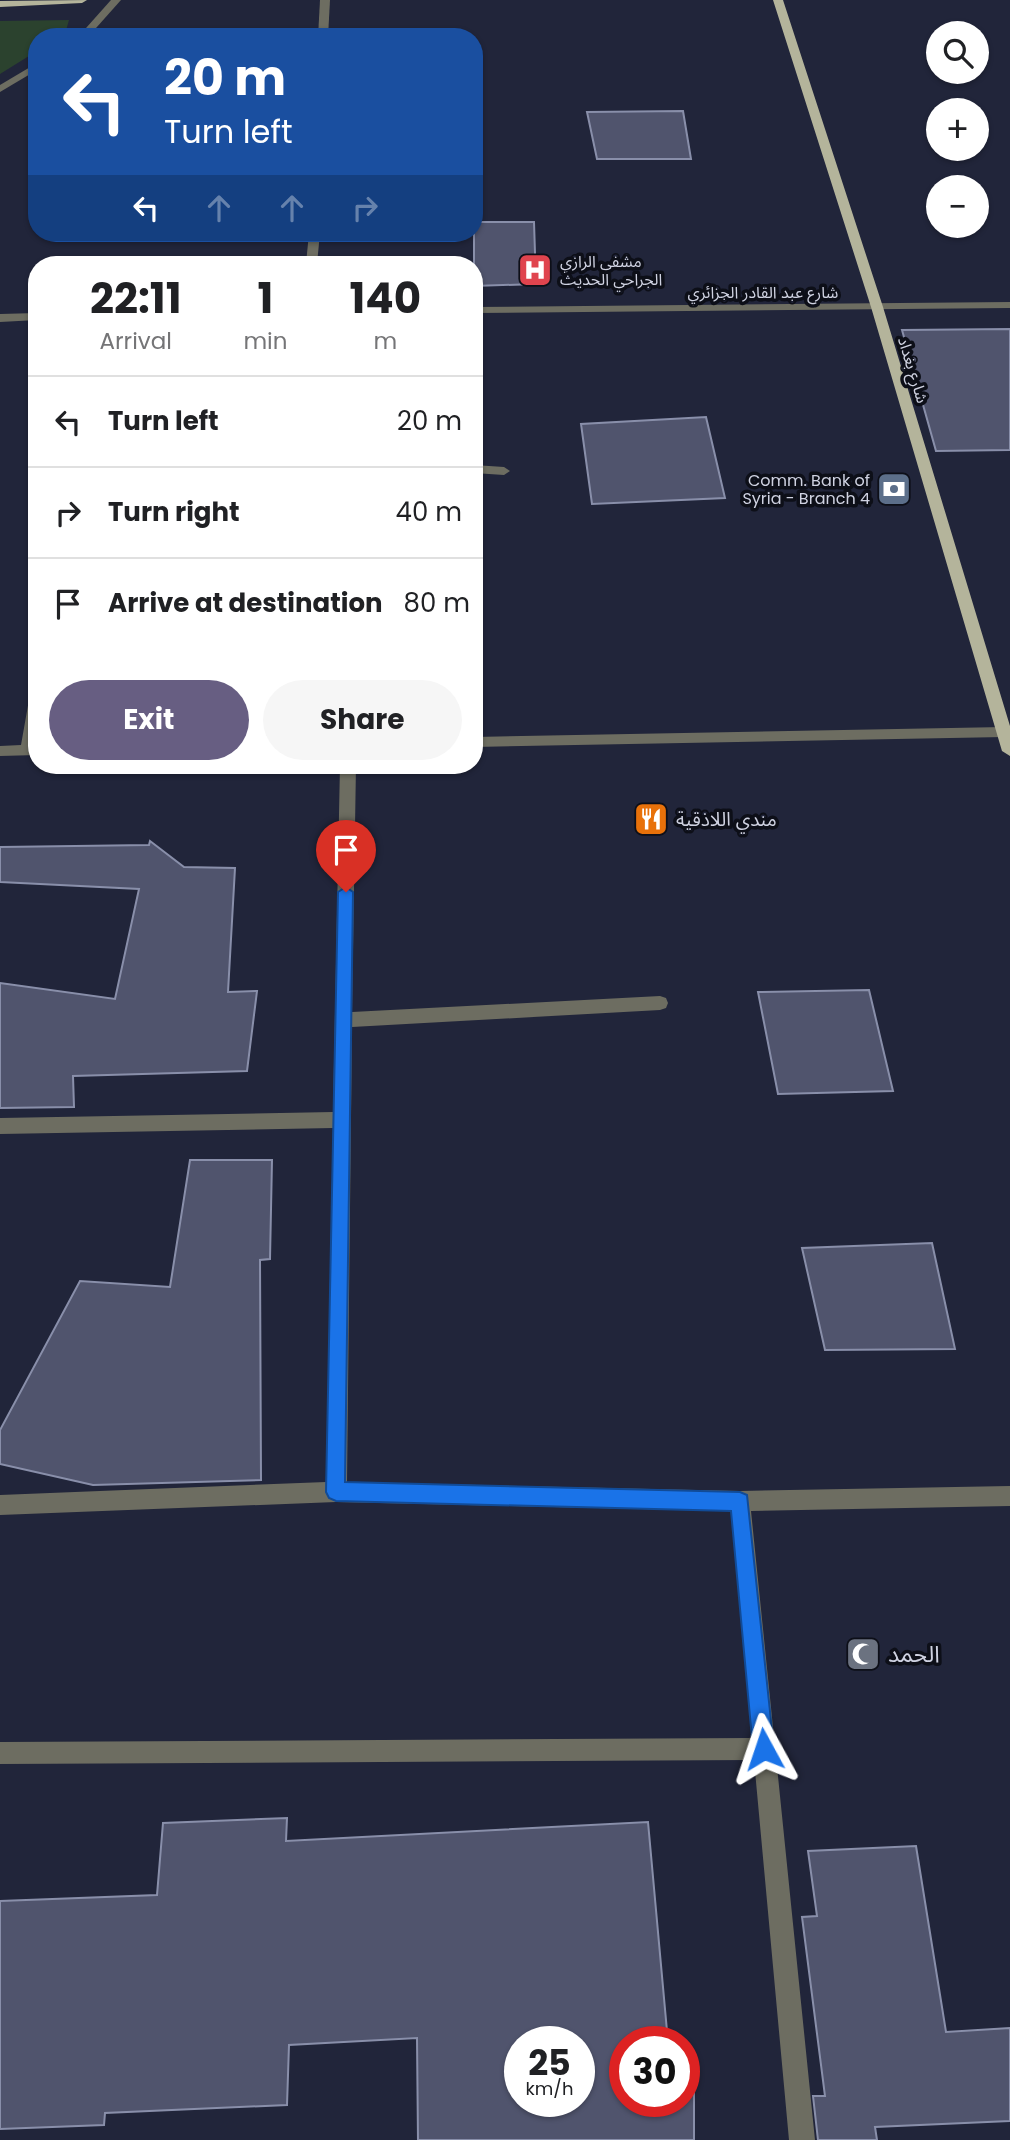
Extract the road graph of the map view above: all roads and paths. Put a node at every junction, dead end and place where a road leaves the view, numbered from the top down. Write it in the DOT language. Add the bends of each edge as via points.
graph roads {
  1 [pos="82,0"];
  2 [pos="116,0"];
  3 [pos="325,0"];
  4 [pos="778,0"];
  5 [pos="0,4"];
  6 [pos="91,28"];
  7 [pos="323,28"];
  8 [pos="28,71"];
  9 [pos="0,89"];
  10 [pos="1010,305"];
  11 [pos="877,307"];
  12 [pos="483,310"];
  13 [pos="28,316"];
  14 [pos="0,317"];
  15 [pos="483,470"];
  16 [pos="504,471"];
  17 [pos="1007,732"];
  18 [pos="483,742"];
  19 [pos="28,750"];
  20 [pos="0,751"];
  21 [pos="1010,751"];
  22 [pos="348,774"];
  23 [pos="660,1003"];
  24 [pos="343,1020"];
  25 [pos="342,1120"];
  26 [pos="0,1126"];
  27 [pos="336,1492"];
  28 [pos="1010,1496"];
  29 [pos="740,1502"];
  30 [pos="0,1505"];
  31 [pos="764,1749"];
  32 [pos="0,1754"];
  33 [pos="802,2140"];
  1 -- 5 [label="main road"];
  2 -- 6 [label="street"];
  3 -- 7 [label="street"];
  4 -- 11 [label="main road, شارع بغداد"];
  8 -- 9 [label="street"];
  10 -- 11 [label="street, شارع عبد القادر الجزائري"];
  11 -- 12 [label="street, شارع عبد القادر الجزائري"];
  11 -- 17 [label="main road, شارع بغداد"];
  13 -- 14 [label="street"];
  15 -- 16 [label="street"];
  17 -- 18 [label="street"];
  17 -- 21 [label="main road, شارع بغداد"];
  19 -- 20 [label="street"];
  22 -- 24 [label="street"];
  23 -- 24 [label="street"];
  24 -- 25 [label="street"];
  25 -- 26 [label="street"];
  25 -- 27 [label="street"];
  27 -- 29 [label="street"];
  27 -- 30 [label="street"];
  28 -- 29 [label="street"];
  29 -- 31 [label="street"];
  31 -- 32 [label="street"];
  31 -- 33 [label="street"];
}
